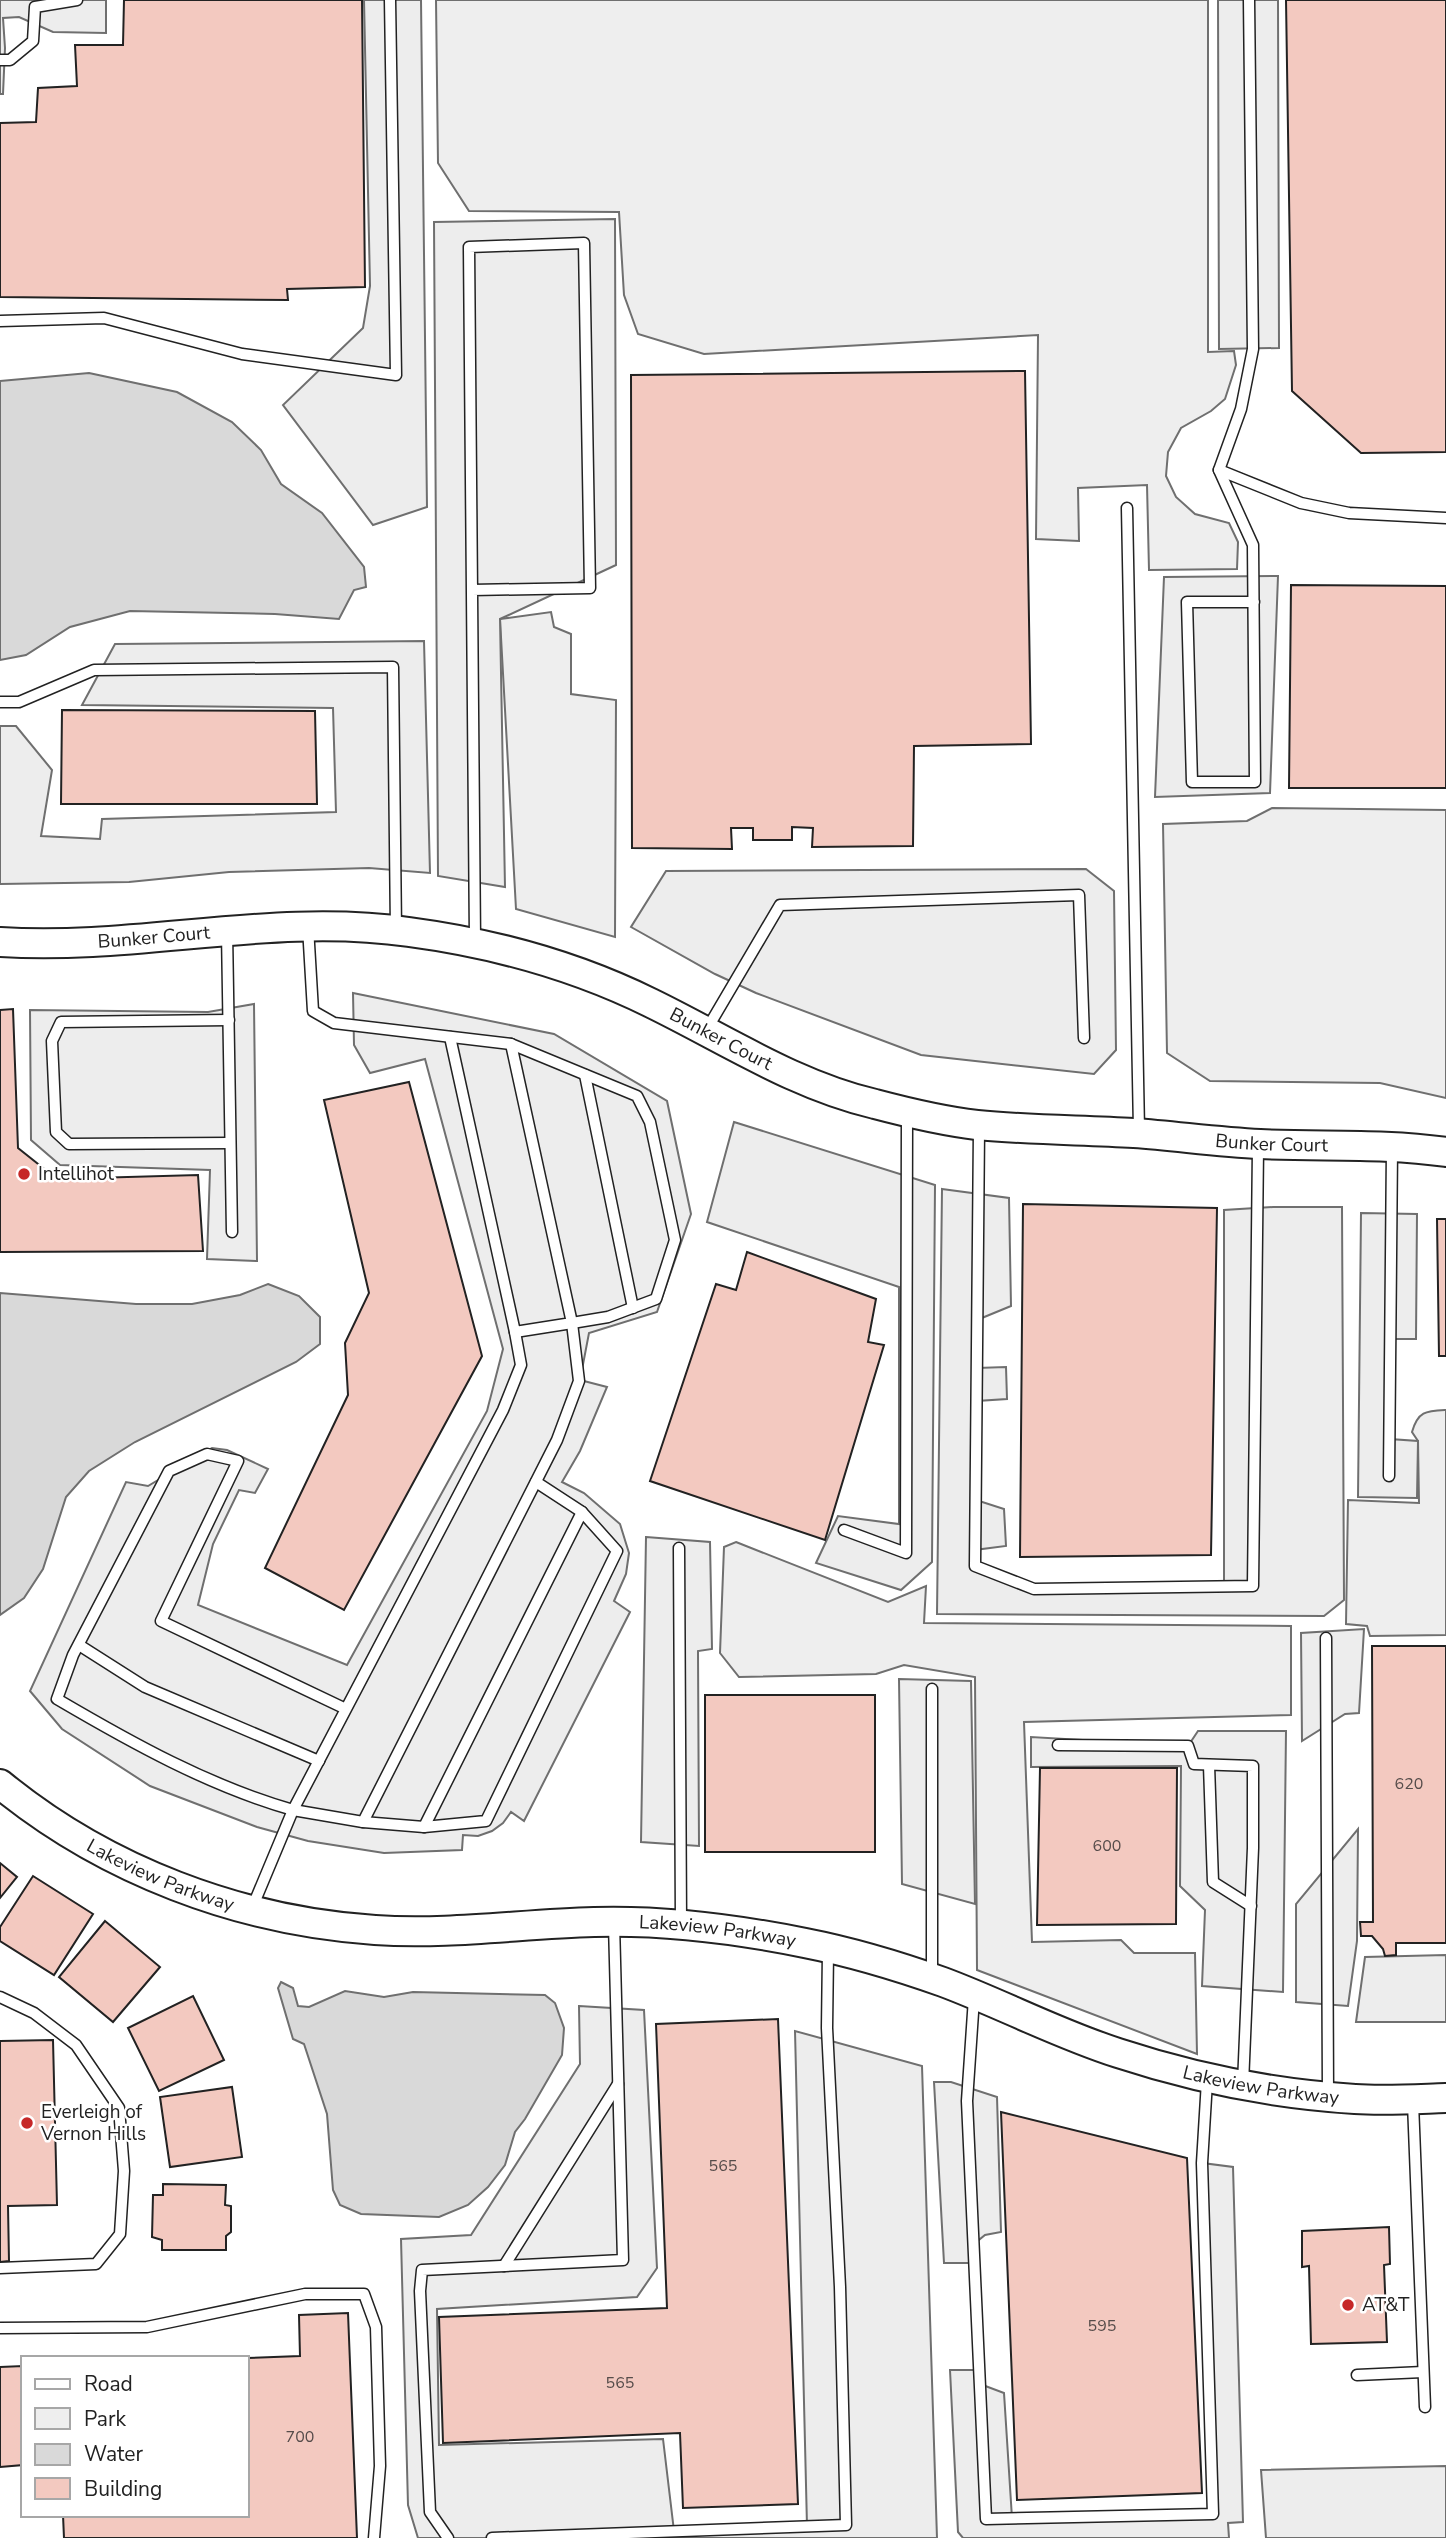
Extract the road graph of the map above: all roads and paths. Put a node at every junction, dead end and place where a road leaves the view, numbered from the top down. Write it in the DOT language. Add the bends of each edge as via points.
graph roads {
  1 [pos="77,0"];
  2 [pos="390,0"];
  3 [pos="1249,0"];
  4 [pos="0,60"];
  5 [pos="0,321"];
  6 [pos="1219,470"];
  7 [pos="1127,508"];
  8 [pos="1446,518"];
  9 [pos="472,590"];
  10 [pos="1254,602"];
  11 [pos="0,702"];
  12 [pos="308,927"];
  13 [pos="396,930"];
  14 [pos="227,931"];
  15 [pos="0,942"];
  16 [pos="475,944"];
  17 [pos="229,1020"];
  18 [pos="705,1032"];
  19 [pos="450,1037"];
  20 [pos="1083,1038"];
  21 [pos="511,1044"];
  22 [pos="585,1075"];
  23 [pos="907,1112"];
  24 [pos="979,1125"];
  25 [pos="1139,1134"];
  26 [pos="230,1143"];
  27 [pos="1258,1144"];
  28 [pos="1392,1147"];
  29 [pos="1446,1152"];
  30 [pos="232,1232"];
  31 [pos="633,1308"];
  32 [pos="572,1323"];
  33 [pos="515,1332"];
  34 [pos="1389,1476"];
  35 [pos="536,1482"];
  36 [pos="582,1512"];
  37 [pos="844,1530"];
  38 [pos="679,1548"];
  39 [pos="1326,1637"];
  40 [pos="79,1645"];
  41 [pos="932,1689"];
  42 [pos="346,1709"];
  43 [pos="1058,1745"];
  44 [pos="319,1760"];
  45 [pos="1209,1765"];
  46 [pos="0,1784"];
  47 [pos="293,1810"];
  48 [pos="363,1822"];
  49 [pos="424,1827"];
  50 [pos="1251,1906"];
  51 [pos="251,1909"];
  52 [pos="614,1922"];
  53 [pos="681,1926"];
  54 [pos="828,1948"];
  55 [pos="932,1979"];
  56 [pos="974,1995"];
  57 [pos="0,1997"];
  58 [pos="1207,2077"];
  59 [pos="618,2084"];
  60 [pos="1243,2084"];
  61 [pos="1328,2096"];
  62 [pos="1446,2098"];
  63 [pos="1413,2099"];
  64 [pos="504,2266"];
  65 [pos="0,2268"];
  66 [pos="0,2328"];
  67 [pos="1423,2372"];
  68 [pos="1357,2375"];
  69 [pos="1424,2407"];
  70 [pos="374,2538"];
  71 [pos="448,2538"];
  72 [pos="492,2538"];
  1 -- 4 [label="lane" via="35,7 33,41 10,60"];
  2 -- 5 [label="lane" via="396,375 242,354 104,318"];
  3 -- 6 [label="lane" via="1253,349 1241,409"];
  6 -- 8 [label="lane" via="1301,503 1349,513"];
  6 -- 10 [label="lane" via="1253,545"];
  7 -- 25 [label="lane"];
  9 -- 9 [label="lane" via="469,247 584,243 590,588"];
  9 -- 16 [label="lane"];
  10 -- 10 [label="lane" via="1255,782 1192,782 1187,602"];
  11 -- 13 [label="lane" via="19,702 94,670 393,667"];
  12 -- 13 [label="street, Bunker Court"];
  12 -- 14 [label="street, Bunker Court"];
  12 -- 19 [label="lane" via="313,1011 334,1023"];
  13 -- 16 [label="street, Bunker Court"];
  14 -- 15 [label="street, Bunker Court" via="126,942"];
  14 -- 17 [label="lane"];
  16 -- 18 [label="street, Bunker Court" via="580,973"];
  17 -- 26 [label="lane"];
  17 -- 26 [label="lane" via="61,1022 52,1041 56,1132 69,1144"];
  18 -- 20 [label="lane" via="780,905 1079,895"];
  18 -- 23 [label="street, Bunker Court" via="801,1080"];
  19 -- 21 [label="lane"];
  19 -- 33 [label="lane"];
  21 -- 22 [label="lane"];
  21 -- 32 [label="lane"];
  22 -- 31 [label="lane"];
  22 -- 31 [label="lane" via="637,1096 650,1122 665,1184 675,1240 656,1298"];
  23 -- 24 [label="street, Bunker Court"];
  23 -- 37 [label="lane" via="906,1553"];
  24 -- 25 [label="street, Bunker Court"];
  24 -- 27 [label="lane" via="975,1566 1034,1589 1254,1586"];
  25 -- 27 [label="street, Bunker Court"];
  26 -- 30 [label="lane"];
  27 -- 28 [label="street, Bunker Court"];
  28 -- 29 [label="street, Bunker Court"];
  28 -- 34 [label="lane"];
  31 -- 32 [label="lane"];
  32 -- 33 [label="lane"];
  32 -- 35 [label="lane" via="579,1381"];
  33 -- 42 [label="lane" via="521,1364 511,1393"];
  35 -- 36 [label="lane"];
  35 -- 48 [label="lane"];
  36 -- 49 [label="lane"];
  36 -- 49 [label="lane" via="617,1551 486,1821"];
  38 -- 53 [label="lane"];
  39 -- 61 [label="lane"];
  40 -- 42 [label="lane" via="169,1471 207,1454 238,1461 161,1621"];
  40 -- 44 [label="lane" via="145,1687"];
  40 -- 47 [label="lane" via="57,1699 130,1742 262,1801"];
  41 -- 55 [label="lane"];
  42 -- 44 [label="lane"];
  43 -- 45 [label="lane" via="1188,1746 1194,1764"];
  44 -- 47 [label="lane"];
  45 -- 50 [label="lane" via="1213,1882"];
  45 -- 50 [label="lane" via="1253,1766"];
  46 -- 51 [label="street, Lakeview Parkway" via="72,1836 136,1870"];
  47 -- 48 [label="lane"];
  47 -- 51 [label="lane"];
  48 -- 49 [label="lane"];
  50 -- 60 [label="lane"];
  51 -- 52 [label="street, Lakeview Parkway" via="282,1918 374,1930"];
  52 -- 53 [label="street, Lakeview Parkway"];
  52 -- 59 [label="lane"];
  53 -- 54 [label="street, Lakeview Parkway" via="741,1931"];
  54 -- 55 [label="street, Lakeview Parkway"];
  54 -- 72 [label="lane" via="846,2525"];
  55 -- 56 [label="street, Lakeview Parkway"];
  56 -- 58 [label="street, Lakeview Parkway" via="1074,2038"];
  56 -- 58 [label="lane" via="967,2101 986,2519 1213,2514 1202,2163"];
  57 -- 65 [label="lane" via="34,2013 76,2045 119,2108 124,2171 120,2234 96,2264"];
  58 -- 60 [label="street, Lakeview Parkway"];
  59 -- 64 [label="lane"];
  59 -- 64 [label="lane" via="623,2260"];
  60 -- 61 [label="street, Lakeview Parkway"];
  61 -- 63 [label="street, Lakeview Parkway"];
  62 -- 63 [label="street, Lakeview Parkway"];
  63 -- 67 [label="lane"];
  64 -- 71 [label="lane" via="422,2270 430,2512"];
  66 -- 70 [label="lane" via="147,2327 305,2294 364,2294 376,2328 380,2466"];
  67 -- 68 [label="lane"];
  67 -- 69 [label="lane"];
}
